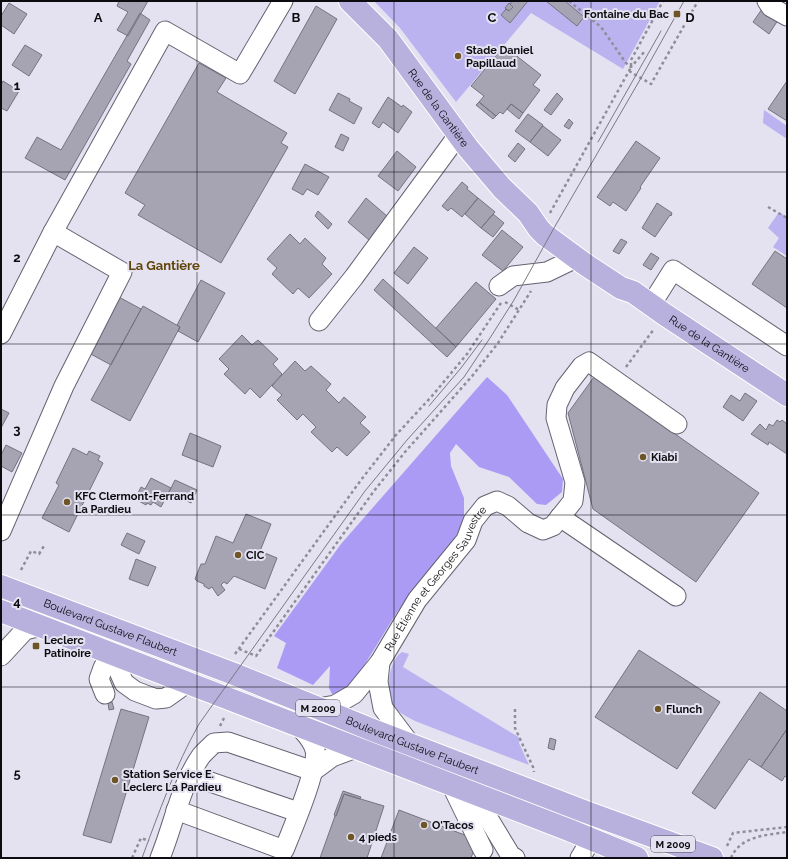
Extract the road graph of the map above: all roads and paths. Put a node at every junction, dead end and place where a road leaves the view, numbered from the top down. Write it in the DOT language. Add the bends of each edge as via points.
graph roads {
  1 [pos="283,1"];
  2 [pos="350,1"];
  3 [pos="568,1"];
  4 [pos="663,1"];
  5 [pos="698,1"];
  6 [pos="767,1"];
  7 [pos="787,16"];
  8 [pos="645,51"];
  9 [pos="631,67"];
  10 [pos="629,71"];
  11 [pos="459,134"];
  12 [pos="768,207"];
  13 [pos="536,217"];
  14 [pos="787,218"];
  15 [pos="53,232"];
  16 [pos="576,258"];
  17 [pos="541,273"];
  18 [pos="499,286"];
  19 [pos="633,292"];
  20 [pos="519,310"];
  21 [pos="655,314"];
  22 [pos="320,321"];
  23 [pos="1,334"];
  24 [pos="787,346"];
  25 [pos="626,369"];
  26 [pos="787,395"];
  27 [pos="677,424"];
  28 [pos="560,517"];
  29 [pos="1,531"];
  30 [pos="44,546"];
  31 [pos="21,570"];
  32 [pos="1,586"];
  33 [pos="676,596"];
  34 [pos="1,611"];
  35 [pos="41,626"];
  36 [pos="239,649"];
  37 [pos="111,653"];
  38 [pos="1,656"];
  39 [pos="380,662"];
  40 [pos="222,669"];
  41 [pos="105,694"];
  42 [pos="318,708"];
  43 [pos="515,709"];
  44 [pos="300,727"];
  45 [pos="410,744"];
  46 [pos="356,748"];
  47 [pos="313,771"];
  48 [pos="190,775"];
  49 [pos="452,786"];
  50 [pos="538,794"];
  51 [pos="474,795"];
  52 [pos="176,810"];
  53 [pos="298,812"];
  54 [pos="787,827"];
  55 [pos="787,832"];
  56 [pos="586,849"];
  57 [pos="483,850"];
  58 [pos="718,855"];
  59 [pos="160,858"];
  60 [pos="515,858"];
  61 [pos="636,858"];
  62 [pos="730,858"];
  1 -- 15 [label="street" via="240,74 165,31"];
  2 -- 11 [label="main road, Rue de la Gantière" via="388,39"];
  3 -- 9 [label="path" via="601,27 626,64"];
  4 -- 9 [label="path" via="630,60"];
  5 -- 10 [label="path" via="651,84"];
  6 -- 7 [label="street" via="771,7"];
  8 -- 9 [label="path"];
  9 -- 10 [label="path"];
  10 -- 13 [label="path" via="554,207"];
  11 -- 13 [label="main road, Rue de la Gantière" via="502,188"];
  11 -- 22 [label="street"];
  12 -- 14 [label="path"];
  13 -- 16 [label="main road, Rue de la Gantière" via="539,229"];
  13 -- 19 [label="main road, Rue de la Gantière" via="628,278"];
  15 -- 23 [label="street"];
  15 -- 29 [label="street" via="122,272 64,386"];
  16 -- 17 [label="street"];
  16 -- 19 [label="main road, Rue de la Gantière" via="621,288"];
  17 -- 18 [label="street" via="513,276"];
  17 -- 20 [label="path"];
  19 -- 21 [label="main road, Rue de la Gantière"];
  20 -- 36 [label="path" via="473,375 374,491 256,656"];
  20 -- 36 [label="path" via="502,301 467,354 396,435 361,480"];
  21 -- 24 [label="street" via="673,270"];
  21 -- 25 [label="path"];
  21 -- 26 [label="main road, Rue de la Gantière"];
  27 -- 28 [label="street, Rue Étienne et Georges Sauvestre" via="589,362 582,366 565,388 557,405 556,418 575,482 573,501"];
  28 -- 33 [label="street"];
  28 -- 39 [label="street, Rue Étienne et Georges Sauvestre" via="553,526 543,530 528,523 497,500 486,506 473,521 466,540 417,600"];
  30 -- 31 [label="path" via="39,554 31,551"];
  32 -- 40 [label="main road, Boulevard Gustave Flaubert / M 2009"];
  34 -- 35 [label="main road, Boulevard Gustave Flaubert / M 2009"];
  35 -- 37 [label="main road, Boulevard Gustave Flaubert / M 2009"];
  35 -- 38 [label="street" via="25,630"];
  36 -- 40 [label="path"];
  37 -- 41 [label="street" via="99,679"];
  37 -- 44 [label="main road, Boulevard Gustave Flaubert / M 2009"];
  39 -- 42 [label="street, Rue Étienne et Georges Sauvestre" via="354,694 335,705"];
  39 -- 45 [label="street, Rue Étienne et Georges Sauvestre" via="378,682 383,708"];
  40 -- 42 [label="main road, Boulevard Gustave Flaubert / M 2009"];
  42 -- 45 [label="main road, Boulevard Gustave Flaubert / M 2009"];
  43 -- 50 [label="path" via="515,728 533,767"];
  44 -- 46 [label="main road, Boulevard Gustave Flaubert / M 2009"];
  44 -- 47 [label="street" via="315,751"];
  45 -- 50 [label="main road, Boulevard Gustave Flaubert / M 2009"];
  46 -- 47 [label="street" via="332,757"];
  46 -- 49 [label="main road, Boulevard Gustave Flaubert / M 2009"];
  47 -- 48 [label="street" via="228,742 214,742"];
  47 -- 53 [label="street"];
  48 -- 52 [label="street"];
  48 -- 53 [label="street"];
  49 -- 51 [label="main road, Boulevard Gustave Flaubert / M 2009"];
  49 -- 57 [label="street"];
  50 -- 58 [label="main road, Boulevard Gustave Flaubert / M 2009"];
  51 -- 56 [label="main road, Boulevard Gustave Flaubert / M 2009"];
  51 -- 60 [label="street" via="511,856"];
  52 -- 53 [label="street" via="284,850"];
  52 -- 59 [label="street"];
  54 -- 58 [label="path" via="733,833"];
  55 -- 62 [label="path" via="754,838 741,844"];
  56 -- 61 [label="main road, Boulevard Gustave Flaubert / M 2009"];
}
